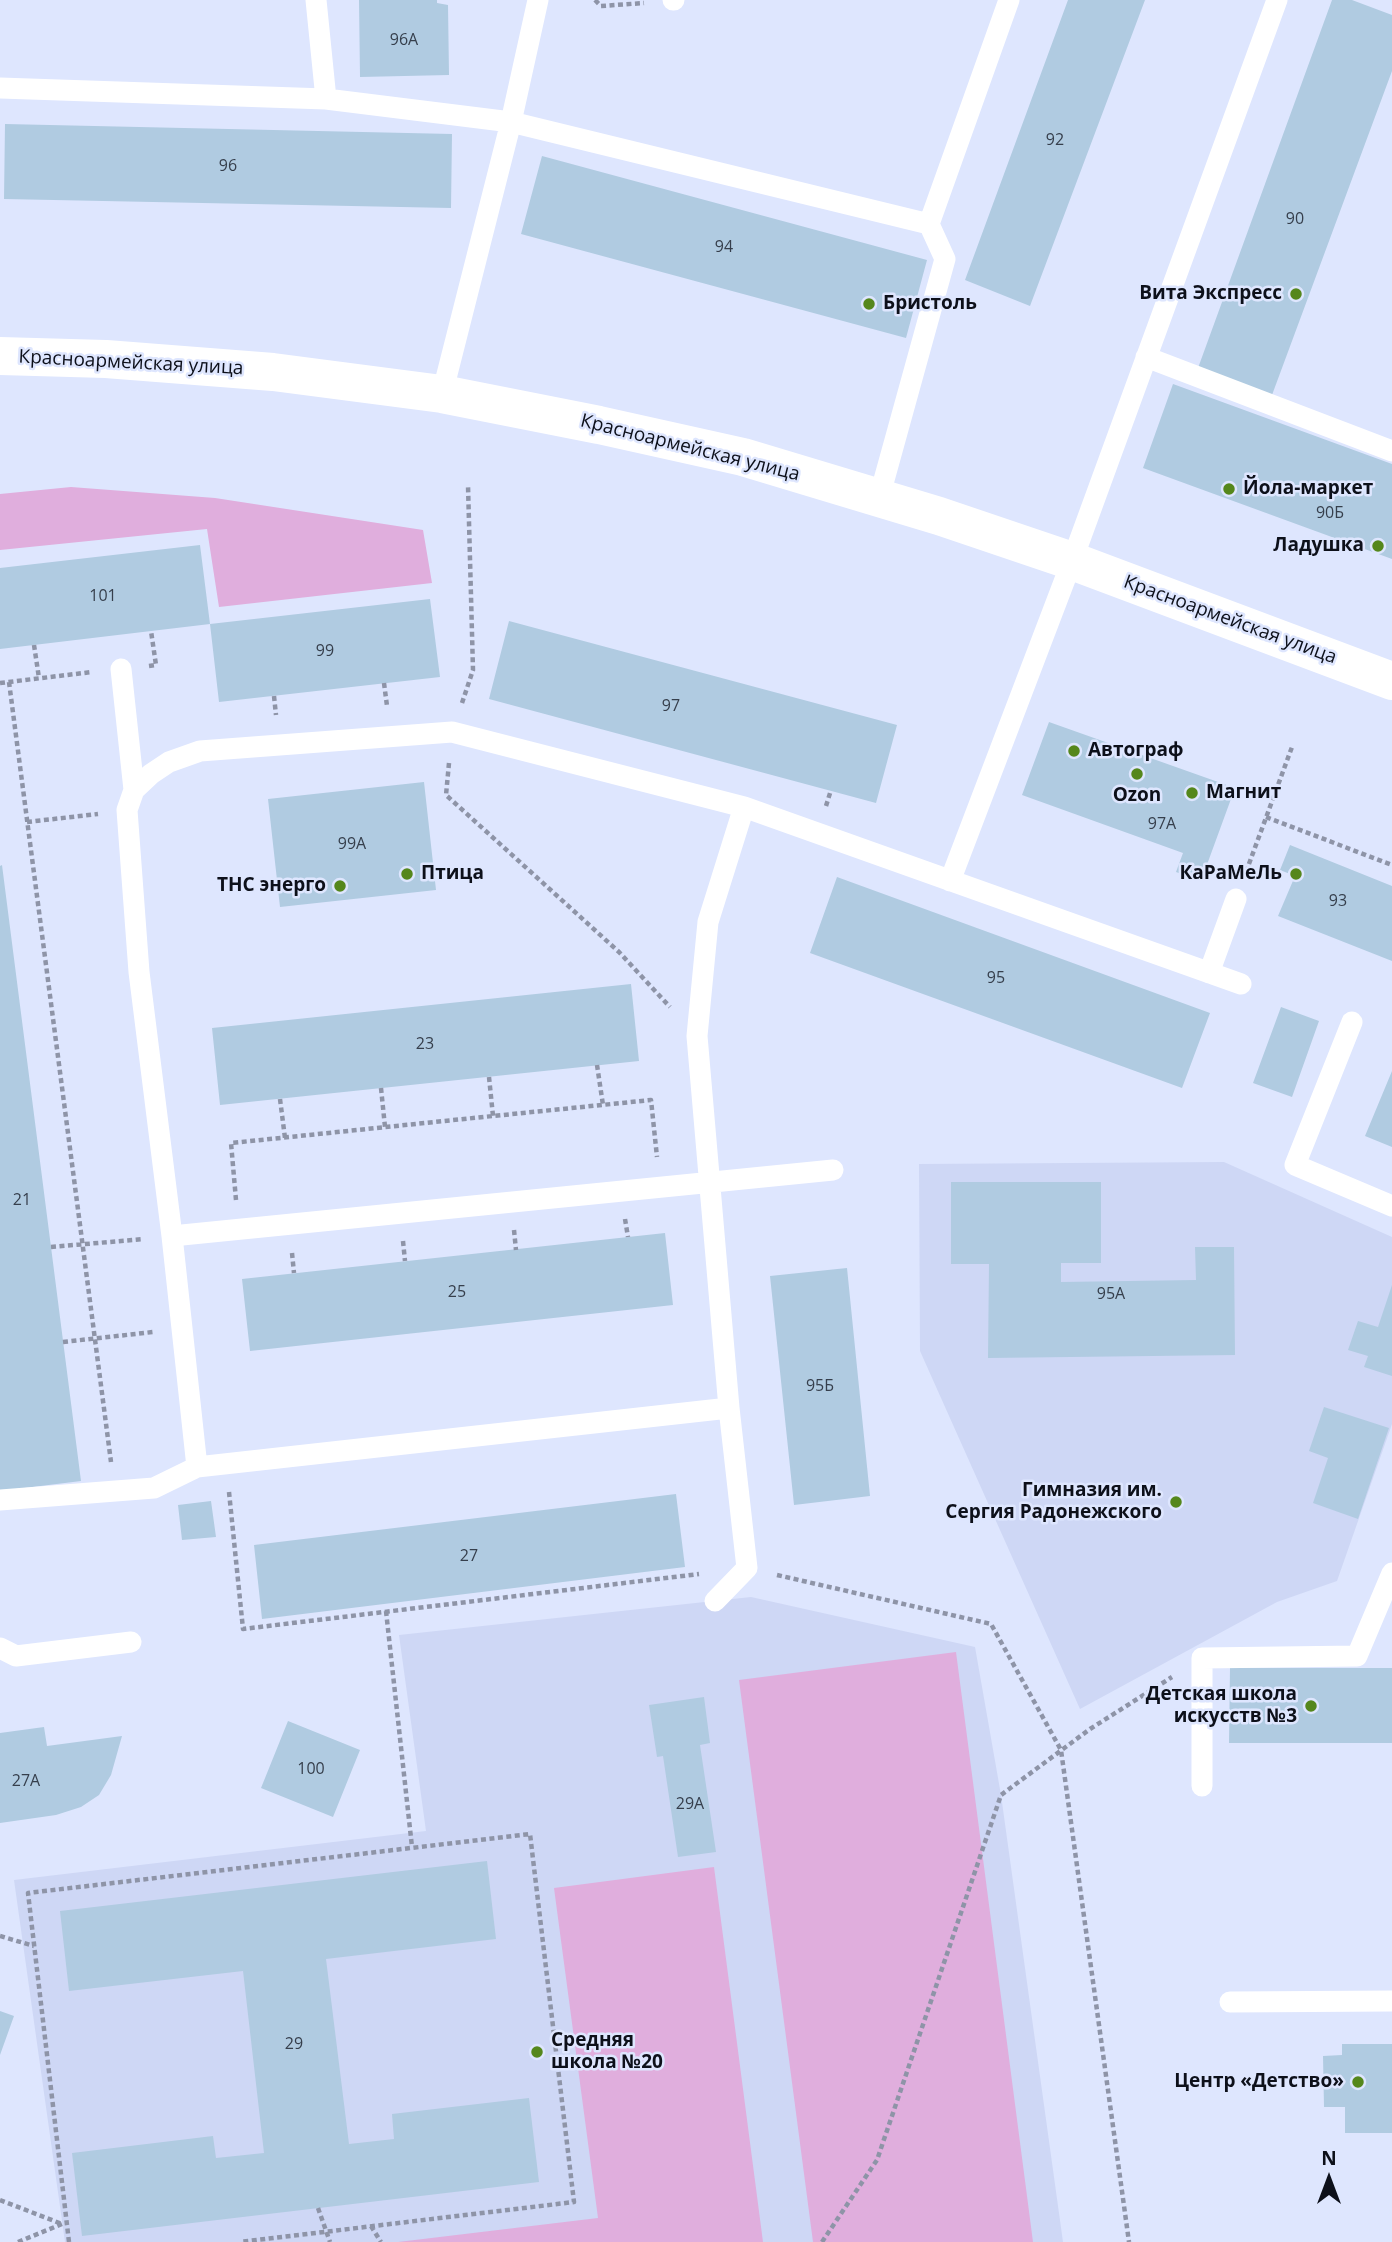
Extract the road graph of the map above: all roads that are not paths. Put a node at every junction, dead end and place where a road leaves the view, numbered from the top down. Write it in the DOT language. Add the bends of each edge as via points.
graph roads {
  1 [pos="316,0"];
  2 [pos="538,0"];
  3 [pos="1009,0"];
  4 [pos="1277,0"];
  5 [pos="0,88"];
  6 [pos="326,99"];
  7 [pos="511,122"];
  8 [pos="929,224"];
  9 [pos="0,356"];
  10 [pos="1146,357"];
  11 [pos="442,394"];
  12 [pos="1392,451"];
  13 [pos="879,498"];
  14 [pos="1072,561"];
  15 [pos="121,669"];
  16 [pos="1392,681"];
  17 [pos="131,800"];
  18 [pos="744,807"];
  19 [pos="950,881"];
  20 [pos="1236,899"];
  21 [pos="1209,973"];
  22 [pos="1241,984"];
  23 [pos="1352,1022"];
  24 [pos="833,1170"];
  25 [pos="710,1182"];
  26 [pos="1392,1206"];
  27 [pos="172,1236"];
  28 [pos="729,1408"];
  29 [pos="197,1467"];
  30 [pos="0,1500"];
  31 [pos="1392,1573"];
  32 [pos="715,1601"];
  33 [pos="131,1642"];
  34 [pos="0,1648"];
  35 [pos="1202,1786"];
  36 [pos="1230,2001"];
  37 [pos="1392,2001"];
  1 -- 6 [label="lane"];
  2 -- 7 [label="lane"];
  3 -- 8 [label="lane"];
  4 -- 10 [label="lane"];
  5 -- 6 [label="lane"];
  6 -- 7 [label="lane"];
  7 -- 8 [label="lane"];
  7 -- 11 [label="lane"];
  8 -- 13 [label="lane" via="945,259"];
  9 -- 11 [label="main road, Красноармейская улица" via="273,372"];
  10 -- 12 [label="lane"];
  10 -- 14 [label="lane"];
  11 -- 13 [label="main road, Красноармейская улица" via="743,457"];
  13 -- 14 [label="main road, Красноармейская улица"];
  14 -- 16 [label="main road, Красноармейская улица"];
  14 -- 19 [label="lane"];
  15 -- 17 [label="lane"];
  17 -- 18 [label="lane" via="151,774 200,751 452,732"];
  17 -- 27 [label="lane" via="139,972"];
  18 -- 19 [label="lane"];
  18 -- 25 [label="lane" via="708,922 697,1036"];
  19 -- 21 [label="lane"];
  20 -- 21 [label="lane"];
  21 -- 22 [label="lane"];
  23 -- 26 [label="lane" via="1295,1165"];
  24 -- 25 [label="lane"];
  25 -- 27 [label="lane"];
  25 -- 28 [label="lane"];
  27 -- 29 [label="lane"];
  28 -- 29 [label="lane"];
  28 -- 32 [label="lane" via="747,1568"];
  29 -- 30 [label="lane" via="154,1488"];
  31 -- 35 [label="lane" via="1357,1656 1202,1658"];
  33 -- 34 [label="lane" via="16,1656"];
  36 -- 37 [label="lane"];
}
